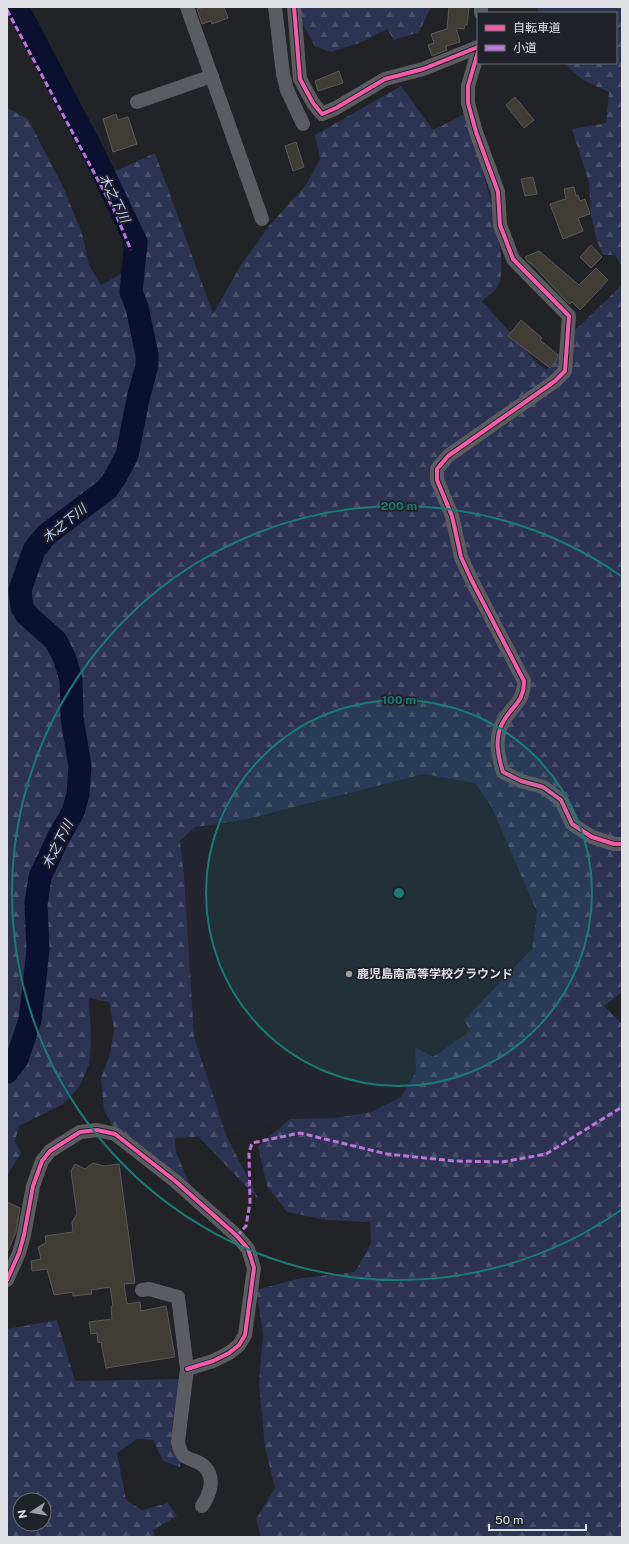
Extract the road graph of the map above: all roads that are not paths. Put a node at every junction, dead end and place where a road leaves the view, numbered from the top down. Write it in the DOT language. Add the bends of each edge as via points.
graph roads {
  1 [pos="187,7"];
  2 [pos="275,7"];
  3 [pos="294,7"];
  4 [pos="477,47"];
  5 [pos="477,55"];
  6 [pos="212,76"];
  7 [pos="137,102"];
  8 [pos="303,124"];
  9 [pos="262,219"];
  10 [pos="622,844"];
  11 [pos="7,1280"];
  12 [pos="142,1290"];
  13 [pos="187,1369"];
  14 [pos="202,1506"];
  1 -- 6 [label="street"];
  2 -- 8 [label="street" via="283,74 287,90"];
  3 -- 4 [label="street" via="300,79 322,114 385,79 423,69"];
  5 -- 10 [label="street" via="468,86 468,103 498,192 500,225 513,259 569,316 565,371 555,381 448,456 437,469 437,480 452,516 466,569 524,681 524,693 503,722 498,741 498,755 503,772 520,781 543,787 561,800 572,824 592,837"];
  6 -- 7 [label="street"];
  6 -- 9 [label="street"];
  11 -- 13 [label="street" via="21,1247 32,1186 42,1161 50,1151 80,1132 97,1130 115,1134 174,1180 237,1236 248,1249 252,1262 254,1273 245,1335 239,1345 213,1361"];
  12 -- 13 [label="street" via="149,1289 178,1297"];
  13 -- 14 [label="street" via="178,1442 184,1456 203,1465 208,1472 211,1483 208,1497"];
}
